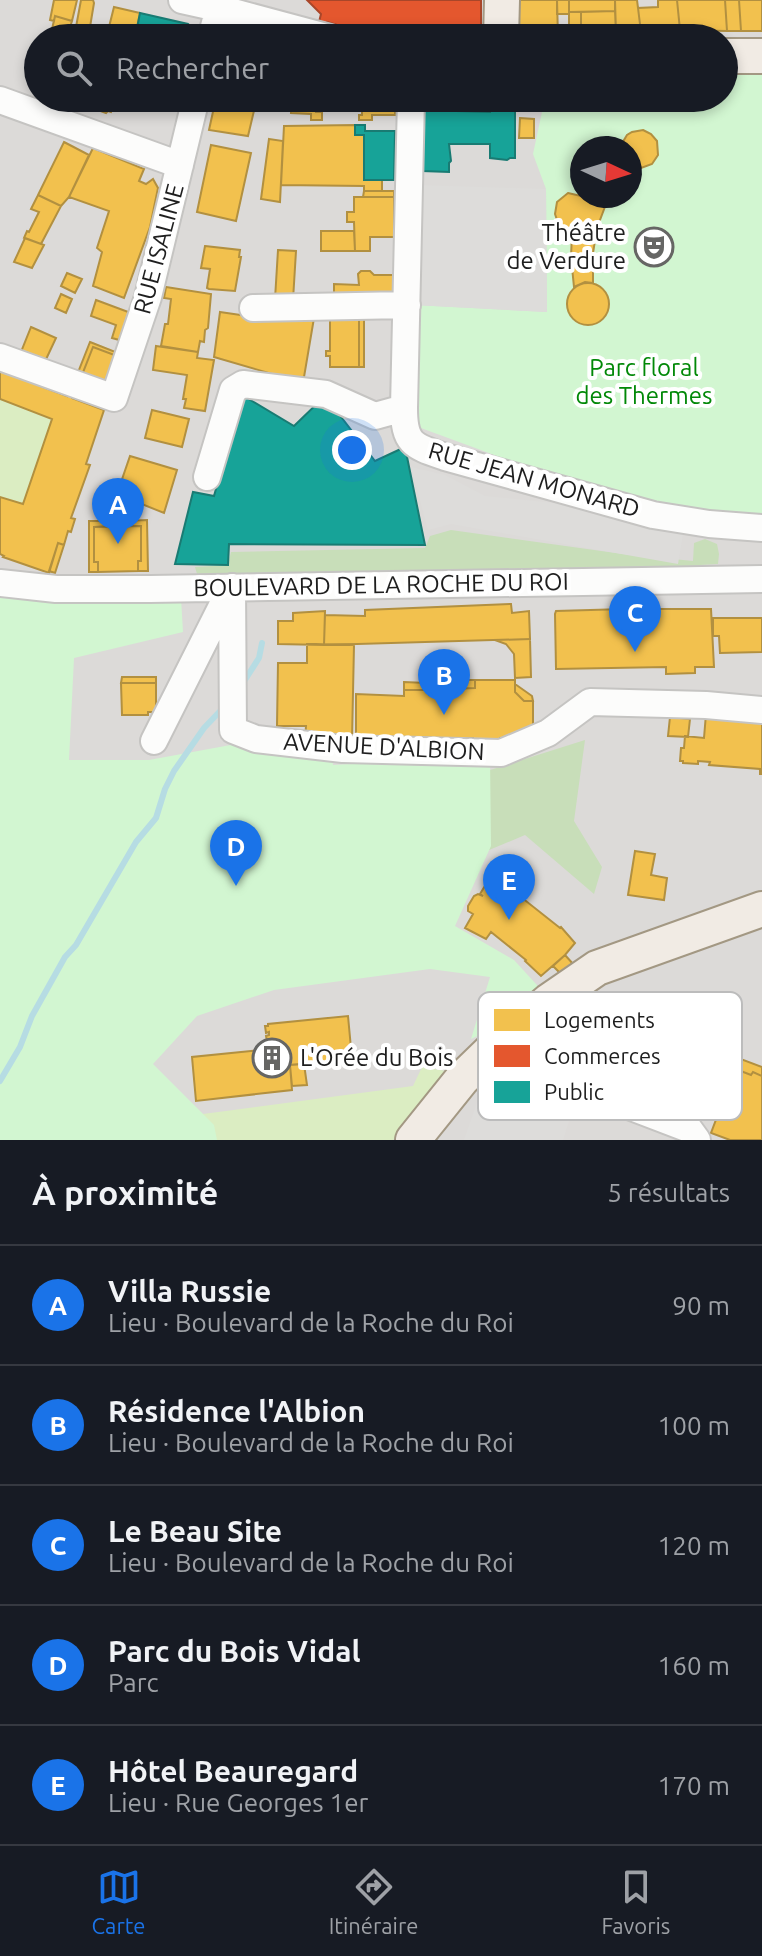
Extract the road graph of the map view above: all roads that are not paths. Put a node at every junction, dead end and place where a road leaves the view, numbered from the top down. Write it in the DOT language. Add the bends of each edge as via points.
graph roads {
  1 [pos="182,0"];
  2 [pos="502,0"];
  3 [pos="220,4"];
  4 [pos="215,24"];
  5 [pos="281,24"];
  6 [pos="501,24"];
  7 [pos="738,56"];
  8 [pos="762,56"];
  9 [pos="0,100"];
  10 [pos="24,109"];
  11 [pos="33,112"];
  12 [pos="193,112"];
  13 [pos="411,112"];
  14 [pos="180,165"];
  15 [pos="407,305"];
  16 [pos="253,308"];
  17 [pos="0,357"];
  18 [pos="404,408"];
  19 [pos="207,477"];
  20 [pos="762,528"];
  21 [pos="762,579"];
  22 [pos="0,583"];
  23 [pos="232,587"];
  24 [pos="762,710"];
  25 [pos="154,741"];
  26 [pos="762,909"];
  27 [pos="562,992"];
  28 [pos="478,1063"];
  29 [pos="665,1120"];
  30 [pos="413,1140"];
  31 [pos="697,1140"];
  1 -- 3 [label="street"];
  2 -- 6 [label="main road"];
  3 -- 4 [label="street"];
  3 -- 5 [label="street"];
  7 -- 8 [label="main road"];
  9 -- 10 [label="street"];
  11 -- 14 [label="street"];
  12 -- 14 [label="street, RUE ISALINE"];
  13 -- 15 [label="street, RUE JEAN MONARD"];
  14 -- 17 [label="street, RUE ISALINE" via="148,297 114,398"];
  15 -- 16 [label="street"];
  15 -- 18 [label="street, RUE JEAN MONARD"];
  18 -- 19 [label="street" via="375,416 326,394 243,384 233,390"];
  18 -- 20 [label="street, RUE JEAN MONARD" via="406,435 436,454 653,515"];
  21 -- 23 [label="street, BOULEVARD DE LA ROCHE DU ROI"];
  22 -- 23 [label="street, BOULEVARD DE LA ROCHE DU ROI" via="56,589"];
  23 -- 24 [label="street, AVENUE D'ALBION" via="233,730 256,739 343,749 501,753 548,733 590,702"];
  23 -- 25 [label="street"];
  26 -- 27 [label="main road" via="597,968"];
  28 -- 30 [label="main road"];
  29 -- 31 [label="street" via="689,1129"];
}
